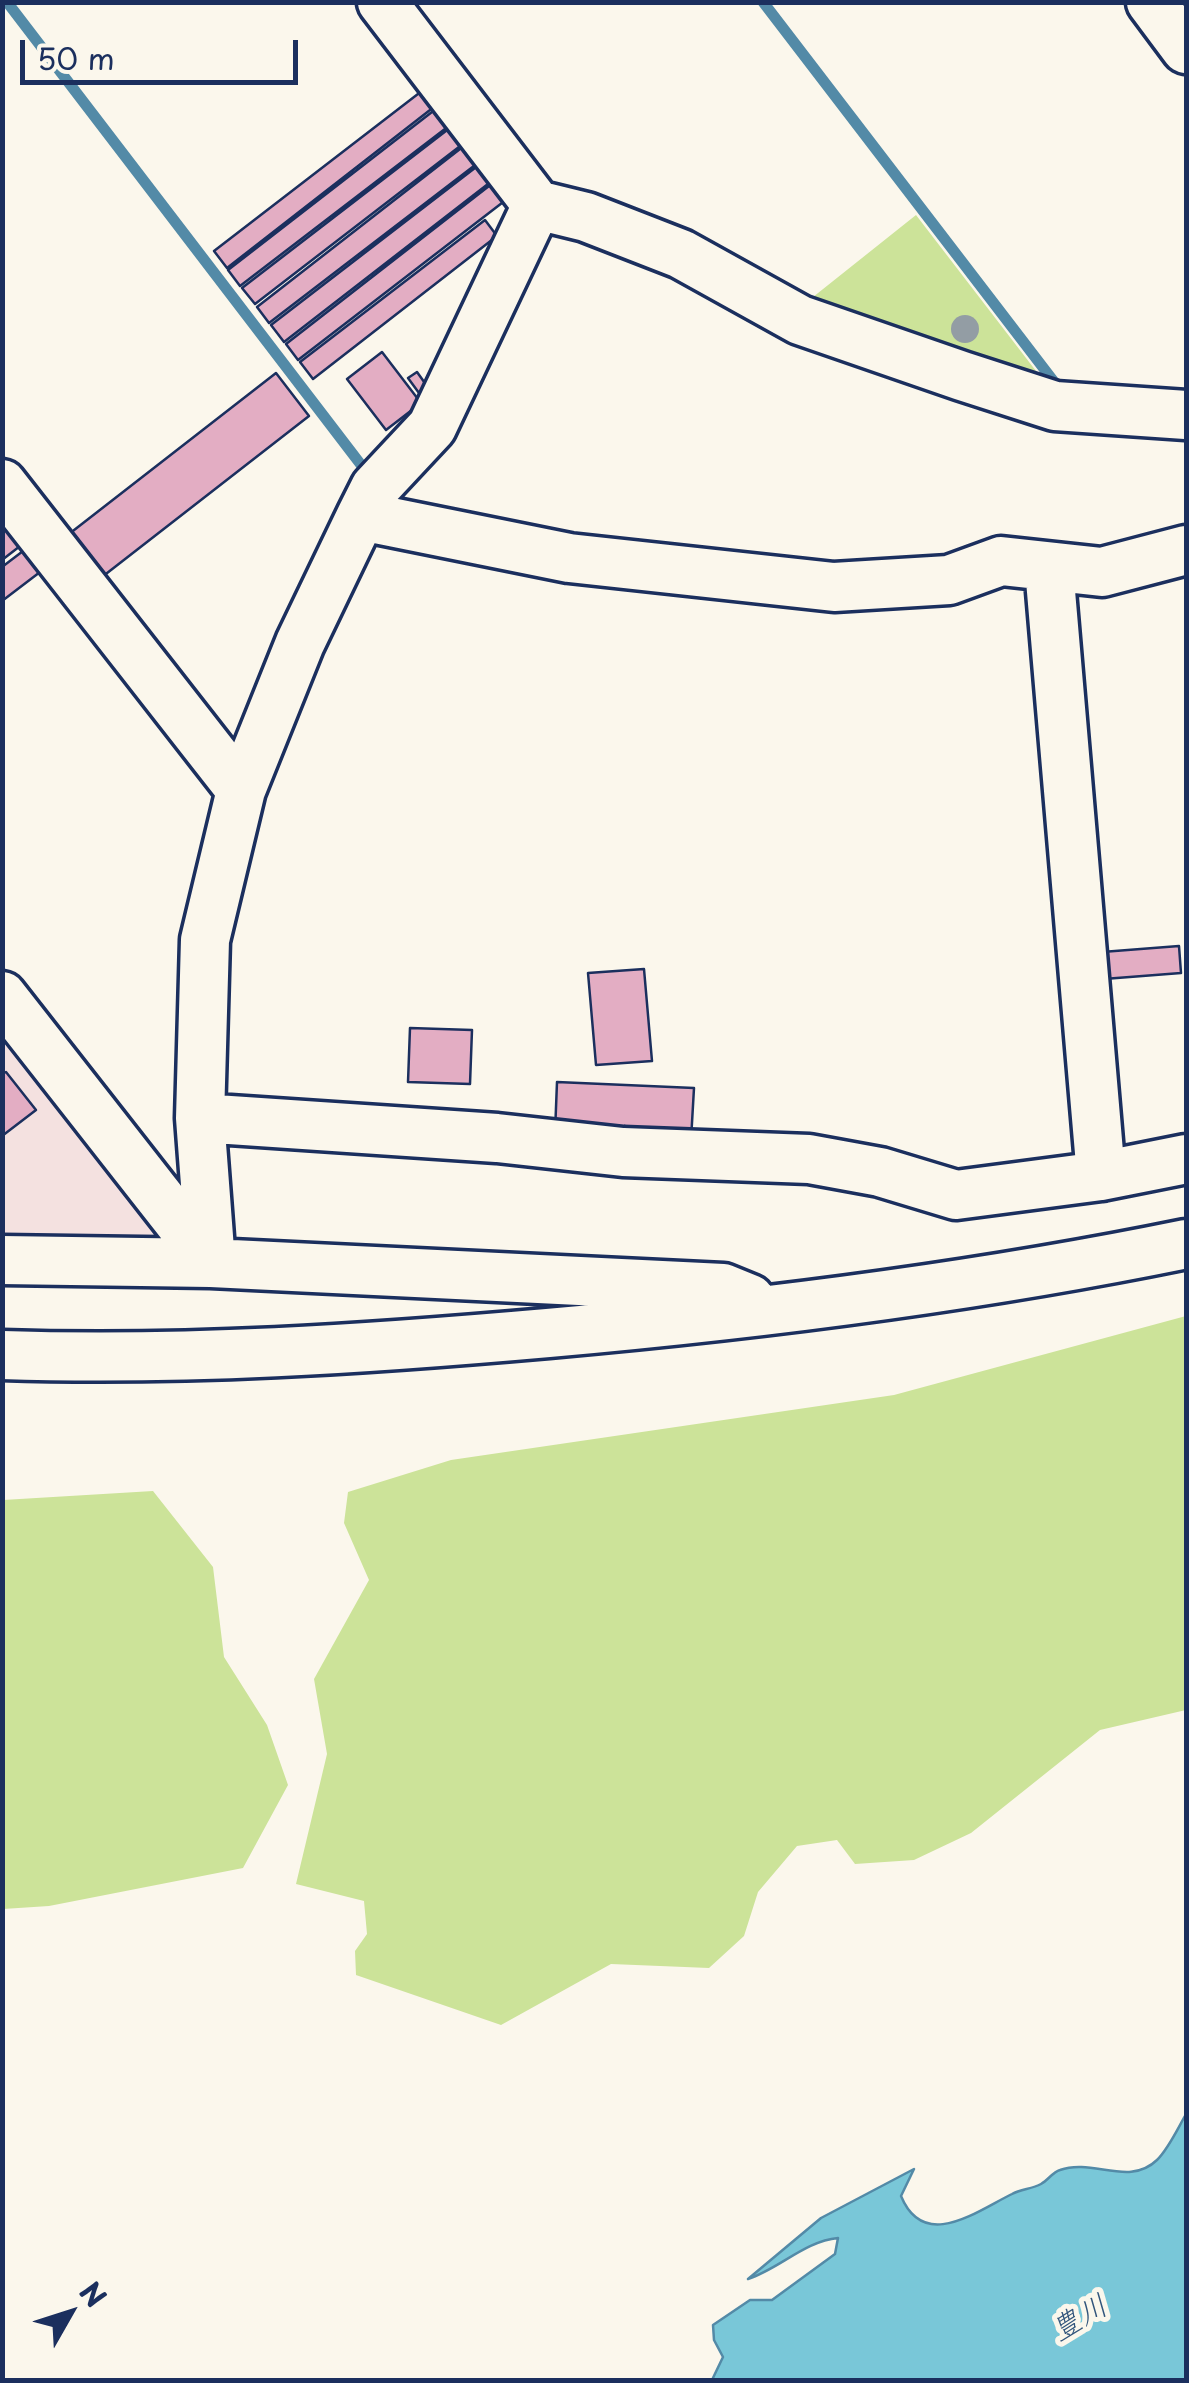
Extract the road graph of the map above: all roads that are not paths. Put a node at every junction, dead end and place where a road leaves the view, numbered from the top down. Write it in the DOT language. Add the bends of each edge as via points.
graph roads {
  1 [pos="382,2"];
  2 [pos="1152,2"];
  3 [pos="1186,49"];
  4 [pos="537,205"];
  5 [pos="1186,415"];
  6 [pos="2,484"];
  7 [pos="361,516"];
  8 [pos="1186,550"];
  9 [pos="1049,568"];
  10 [pos="241,790"];
  11 [pos="2,996"];
  12 [pos="200,1118"];
  13 [pos="1186,1159"];
  14 [pos="1101,1176"];
  15 [pos="1186,1244"];
  16 [pos="2,1260"];
  17 [pos="210,1263"];
  18 [pos="758,1314"];
  19 [pos="2,1355"];
  1 -- 4 [label="street"];
  2 -- 3 [label="street"];
  4 -- 5 [label="street" via="681,254 800,320 962,376 1055,406"];
  4 -- 7 [label="street" via="432,427 376,488"];
  6 -- 10 [label="street"];
  7 -- 9 [label="street" via="568,558 834,587 948,580 1000,560"];
  7 -- 10 [label="street"];
  8 -- 9 [label="street" via="1102,572"];
  9 -- 14 [label="street"];
  10 -- 12 [label="street" via="204,940"];
  11 -- 17 [label="street"];
  12 -- 14 [label="street" via="624,1152 808,1159 956,1195"];
  12 -- 17 [label="street"];
  13 -- 14 [label="street"];
  15 -- 18 [label="street"];
  16 -- 17 [label="street"];
  17 -- 18 [label="street" via="723,1288 748,1295"];
  18 -- 19 [label="street" via="414,1345 129,1359"];
}
